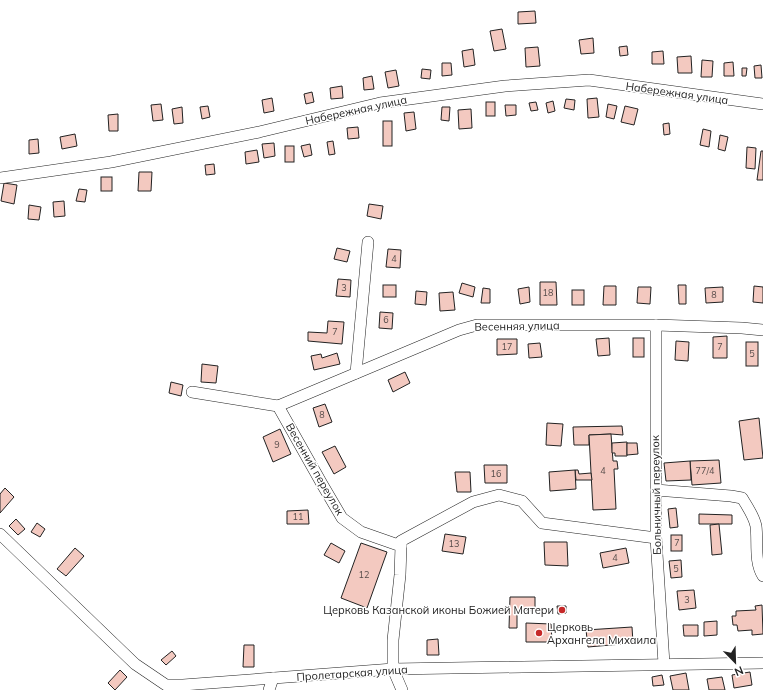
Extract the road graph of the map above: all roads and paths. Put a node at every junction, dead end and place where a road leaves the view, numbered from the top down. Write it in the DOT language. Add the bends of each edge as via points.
graph roads {
  1 [pos="763,104"];
  2 [pos="0,178"];
  3 [pos="368,242"];
  4 [pos="656,325"];
  5 [pos="763,330"];
  6 [pos="356,373"];
  7 [pos="192,392"];
  8 [pos="278,406"];
  9 [pos="656,490"];
  10 [pos="1,536"];
  11 [pos="656,538"];
  12 [pos="401,546"];
  13 [pos="763,576"];
  14 [pos="763,663"];
  15 [pos="664,664"];
  16 [pos="392,669"];
  17 [pos="273,678"];
  18 [pos="269,690"];
  19 [pos="402,690"];
  1 -- 2 [label="street, Набережная улица" via="589,80 505,86 380,103 259,132 111,162"];
  3 -- 6 [label="street"];
  4 -- 5 [label="street, Весенняя улица"];
  4 -- 6 [label="street, Весенняя улица" via="477,325"];
  4 -- 9 [label="street, Больничный переулок"];
  6 -- 8 [label="street, Весенняя улица"];
  7 -- 8 [label="street"];
  8 -- 12 [label="street, Весенний переулок" via="342,518 361,532"];
  9 -- 11 [label="street, Больничный переулок"];
  9 -- 13 [label="street" via="742,498 750,510 755,525 759,569"];
  10 -- 17 [label="street, Пролетарская улица" via="135,664 166,685"];
  11 -- 12 [label="street" via="542,523 522,501 499,495 473,502 446,516 402,542"];
  11 -- 15 [label="street, Больничный переулок"];
  12 -- 16 [label="street"];
  14 -- 15 [label="street, Пролетарская улица"];
  15 -- 16 [label="street, Пролетарская улица"];
  16 -- 17 [label="street, Пролетарская улица"];
  16 -- 19 [label="street"];
  17 -- 18 [label="street"];
}
